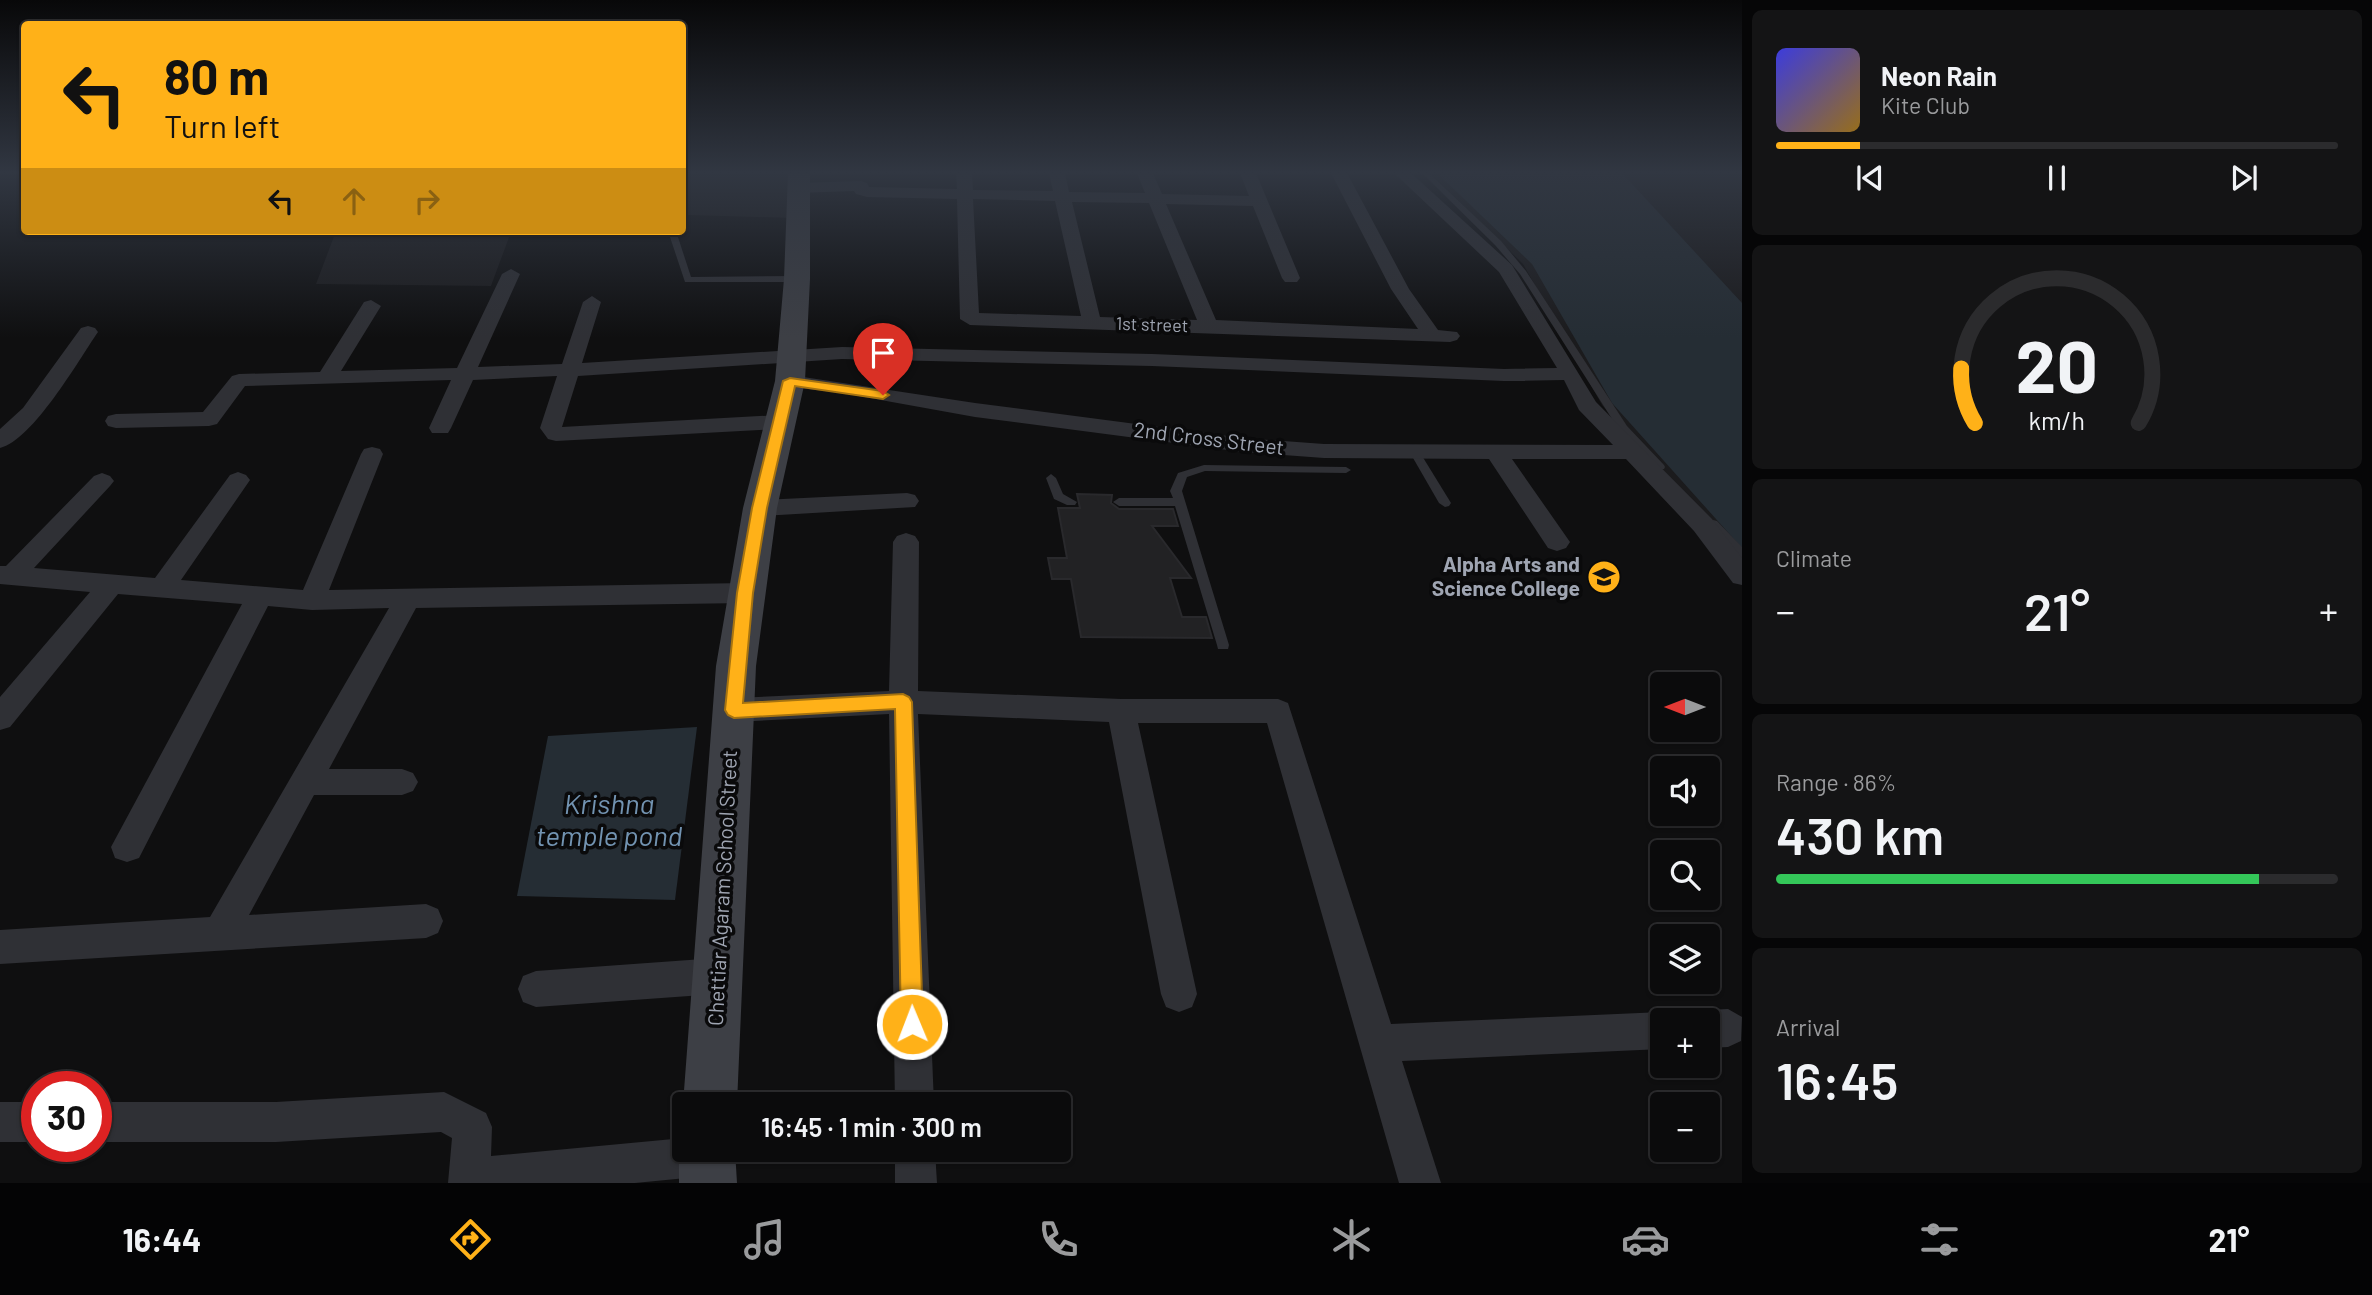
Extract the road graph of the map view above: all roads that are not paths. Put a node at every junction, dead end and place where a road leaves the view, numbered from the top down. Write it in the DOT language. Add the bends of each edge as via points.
graph roads {
  1 [pos="798,228"];
  2 [pos="967,228"];
  3 [pos="1071,228"];
  4 [pos="1167,228"];
  5 [pos="1270,228"];
  6 [pos="1368,228"];
  7 [pos="1462,228"];
  8 [pos="1483,228"];
  9 [pos="673,235"];
  10 [pos="511,274"];
  11 [pos="1291,278"];
  12 [pos="797,279"];
  13 [pos="592,302"];
  14 [pos="371,306"];
  15 [pos="1092,323"];
  16 [pos="1201,326"];
  17 [pos="88,332"];
  18 [pos="1208,362"];
  19 [pos="790,370"];
  20 [pos="569,372"];
  21 [pos="464,374"];
  22 [pos="1571,374"];
  23 [pos="326,378"];
  24 [pos="116,421"];
  25 [pos="779,422"];
  26 [pos="440,428"];
  27 [pos="0,441"];
  28 [pos="1243,445"];
  29 [pos="1414,451"];
  30 [pos="1494,451"];
  31 [pos="1632,452"];
  32 [pos="372,454"];
  33 [pos="1234,468"];
  34 [pos="1346,470"];
  35 [pos="1051,478"];
  36 [pos="239,480"];
  37 [pos="102,481"];
  38 [pos="907,501"];
  39 [pos="1071,502"];
  40 [pos="1119,502"];
  41 [pos="1180,502"];
  42 [pos="1445,503"];
  43 [pos="760,508"];
  44 [pos="906,542"];
  45 [pos="1558,542"];
  46 [pos="1742,554"];
  47 [pos="6,576"];
  48 [pos="1742,576"];
  49 [pos="111,584"];
  50 [pos="162,588"];
  51 [pos="745,593"];
  52 [pos="260,596"];
  53 [pos="408,599"];
  54 [pos="312,600"];
  55 [pos="1223,645"];
  56 [pos="903,702"];
  57 [pos="734,710"];
  58 [pos="1121,711"];
  59 [pos="0,718"];
  60 [pos="305,782"];
  61 [pos="402,782"];
  62 [pos="127,847"];
  63 [pos="426,921"];
  64 [pos="221,932"];
  65 [pos="0,947"];
  66 [pos="717,976"];
  67 [pos="536,989"];
  68 [pos="1179,994"];
  69 [pos="1650,1032"];
  70 [pos="1377,1043"];
  71 [pos="711,1092"];
  72 [pos="914,1092"];
  73 [pos="0,1122"];
  74 [pos="21,1122"];
  75 [pos="112,1122"];
  76 [pos="672,1153"];
  77 [pos="915,1162"];
  78 [pos="469,1180"];
  79 [pos="916,1183"];
  80 [pos="1420,1183"];
  1 -- 12 [label="street, Chettiar Agaram School Street"];
  2 -- 15 [label="street, 1st street" via="970,319"];
  3 -- 15 [label="street"];
  4 -- 16 [label="street, 1st street"];
  5 -- 11 [label="street"];
  6 -- 16 [label="street" via="1400,289 1441,335"];
  7 -- 22 [label="street" via="1506,269"];
  8 -- 46 [label="lane" via="1523,273 1623,428"];
  9 -- 12 [label="lane" via="688,280"];
  10 -- 21 [label="street"];
  12 -- 19 [label="street, Chettiar Agaram School Street"];
  13 -- 20 [label="street"];
  14 -- 23 [label="street"];
  15 -- 16 [label="street, 1st street"];
  16 -- 18 [label="street"];
  17 -- 27 [label="street" via="31,412"];
  18 -- 19 [label="street" via="842,353"];
  18 -- 22 [label="street" via="1417,373"];
  19 -- 20 [label="street"];
  19 -- 25 [label="street, Chettiar Agaram School Street"];
  19 -- 28 [label="street, 2nd Cross Street" via="842,387 975,410"];
  20 -- 21 [label="street"];
  20 -- 25 [label="street" via="551,428 556,434"];
  21 -- 23 [label="street"];
  21 -- 26 [label="street"];
  22 -- 31 [label="street" via="1587,405"];
  23 -- 24 [label="street" via="239,380 209,419"];
  25 -- 43 [label="street, Chettiar Agaram School Street"];
  28 -- 29 [label="street, 2nd Cross Street"];
  28 -- 33 [label="lane"];
  29 -- 30 [label="street, 2nd Cross Street"];
  29 -- 42 [label="lane"];
  30 -- 31 [label="street, 2nd Cross Street"];
  30 -- 45 [label="street"];
  31 -- 48 [label="street" via="1703,525"];
  32 -- 54 [label="street"];
  33 -- 34 [label="lane"];
  33 -- 41 [label="lane" via="1204,468 1182,475 1176,491"];
  35 -- 39 [label="lane" via="1058,496"];
  36 -- 50 [label="street"];
  37 -- 47 [label="street"];
  38 -- 43 [label="street"];
  40 -- 41 [label="lane"];
  41 -- 55 [label="lane"];
  43 -- 51 [label="street, Chettiar Agaram School Street"];
  44 -- 56 [label="street"];
  47 -- 49 [label="street"];
  49 -- 50 [label="street"];
  49 -- 59 [label="street"];
  50 -- 52 [label="street"];
  51 -- 53 [label="street"];
  51 -- 57 [label="street, Chettiar Agaram School Street"];
  52 -- 54 [label="street"];
  52 -- 62 [label="street"];
  53 -- 54 [label="street"];
  53 -- 60 [label="street"];
  56 -- 57 [label="street"];
  56 -- 58 [label="street"];
  56 -- 72 [label="street"];
  57 -- 66 [label="street, Chettiar Agaram School Street"];
  58 -- 68 [label="street"];
  58 -- 70 [label="street" via="1278,711"];
  60 -- 61 [label="street"];
  60 -- 64 [label="street"];
  63 -- 64 [label="street"];
  64 -- 65 [label="street"];
  66 -- 67 [label="street"];
  66 -- 71 [label="street, Chettiar Agaram School Street"];
  69 -- 70 [label="street"];
  70 -- 80 [label="street"];
  73 -- 74 [label="street"];
  75 -- 78 [label="street" via="276,1122 444,1112 472,1128"];
  76 -- 78 [label="street"];
  77 -- 79 [label="street"];
}
